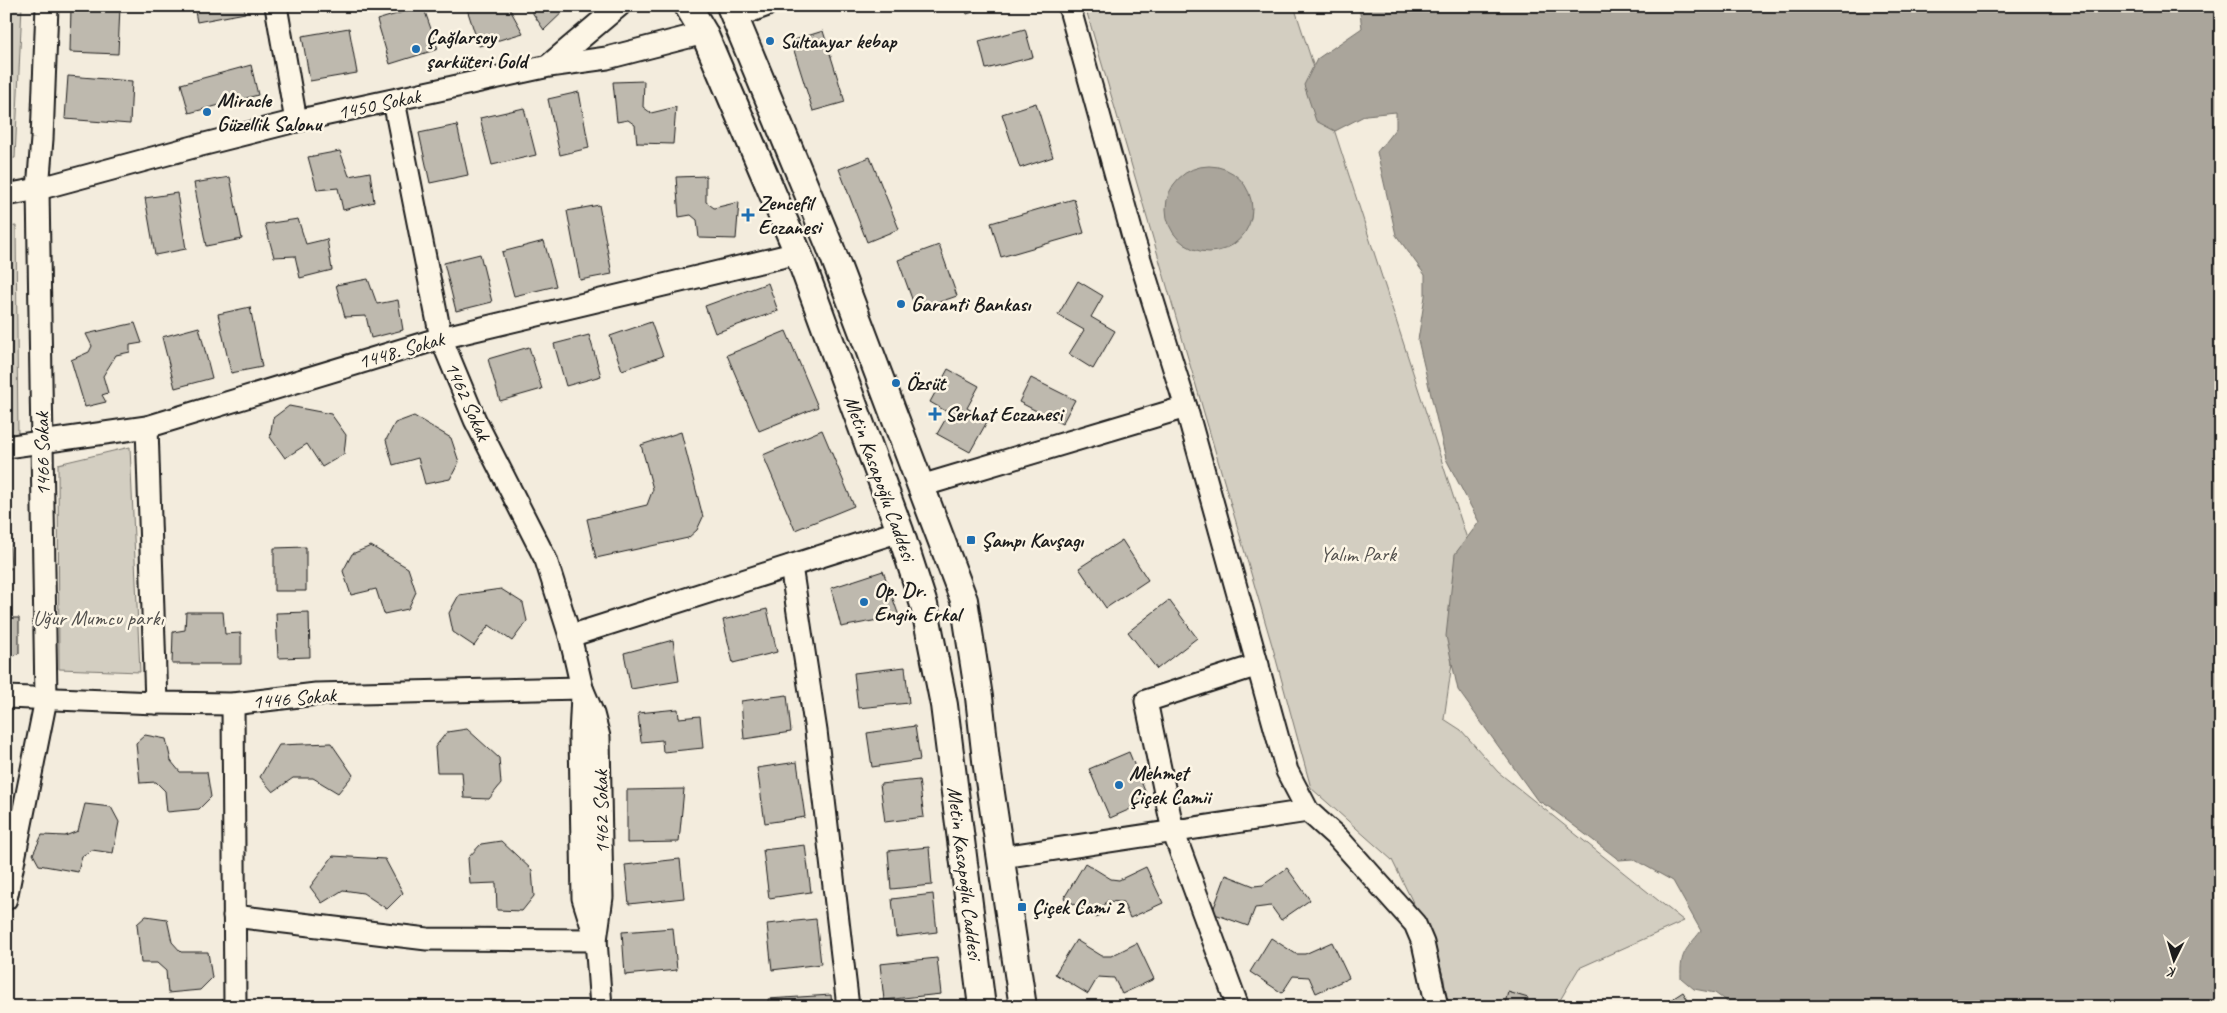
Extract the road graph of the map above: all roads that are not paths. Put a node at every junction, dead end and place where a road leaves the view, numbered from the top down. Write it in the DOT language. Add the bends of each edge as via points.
graph roads {
  1 [pos="47,6"];
  2 [pos="276,6"];
  3 [pos="619,6"];
  4 [pos="688,6"];
  5 [pos="765,6"];
  6 [pos="1069,6"];
  7 [pos="733,12"];
  8 [pos="704,33"];
  9 [pos="549,66"];
  10 [pos="394,101"];
  11 [pos="296,122"];
  12 [pos="38,189"];
  13 [pos="6,195"];
  14 [pos="798,253"];
  15 [pos="441,338"];
  16 [pos="1186,407"];
  17 [pos="147,427"];
  18 [pos="42,443"];
  19 [pos="6,447"];
  20 [pos="922,486"];
  21 [pos="900,531"];
  22 [pos="791,566"];
  23 [pos="570,636"];
  24 [pos="1258,665"];
  25 [pos="582,688"];
  26 [pos="6,697"];
  27 [pos="46,699"];
  28 [pos="156,704"];
  29 [pos="233,704"];
  30 [pos="1308,811"];
  31 [pos="1173,831"];
  32 [pos="1002,857"];
  33 [pos="6,898"];
  34 [pos="234,916"];
  35 [pos="596,940"];
  36 [pos="235,1007"];
  37 [pos="601,1007"];
  38 [pos="848,1007"];
  39 [pos="982,1007"];
  40 [pos="1023,1007"];
  41 [pos="1238,1007"];
  42 [pos="1436,1007"];
  1 -- 12 [label="street, 1466 Sokak"];
  2 -- 11 [label="street"];
  3 -- 9 [label="street, 1450 Sokak"];
  4 -- 8 [label="main road, Metin Kasapoğlu Caddesi"];
  5 -- 7 [label="street"];
  6 -- 16 [label="street" via="1133,237"];
  7 -- 20 [label="main road, Metin Kasapoğlu Caddesi" via="831,249"];
  8 -- 9 [label="street, 1450 Sokak" via="607,58"];
  8 -- 14 [label="main road, Metin Kasapoğlu Caddesi"];
  9 -- 10 [label="street, 1450 Sokak"];
  10 -- 11 [label="street, 1450 Sokak"];
  10 -- 15 [label="street, 1462 Sokak"];
  11 -- 12 [label="street, 1450 Sokak"];
  12 -- 13 [label="street, 1450 Sokak"];
  12 -- 18 [label="street, 1466 Sokak"];
  14 -- 15 [label="street, 1448. Sokak"];
  14 -- 21 [label="main road, Metin Kasapoğlu Caddesi"];
  15 -- 17 [label="street, 1448. Sokak"];
  15 -- 23 [label="street, 1462 Sokak" via="475,420 546,560"];
  16 -- 20 [label="street"];
  16 -- 24 [label="street"];
  17 -- 18 [label="street, 1448. Sokak"];
  17 -- 28 [label="street"];
  18 -- 19 [label="street, 1448. Sokak"];
  18 -- 27 [label="street, 1466 Sokak"];
  20 -- 32 [label="main road, Metin Kasapoğlu Caddesi" via="964,600"];
  21 -- 22 [label="street"];
  21 -- 39 [label="main road, Metin Kasapoğlu Caddesi" via="924,606 944,705"];
  22 -- 23 [label="street"];
  22 -- 38 [label="street" via="816,731"];
  23 -- 25 [label="street, 1462 Sokak"];
  24 -- 30 [label="street" via="1287,771"];
  24 -- 31 [label="street" via="1146,701"];
  25 -- 29 [label="street, 1446 Sokak" via="316,694"];
  25 -- 35 [label="street, 1462 Sokak" via="583,898"];
  26 -- 27 [label="street, 1446 Sokak"];
  27 -- 28 [label="street, 1446 Sokak"];
  27 -- 33 [label="street, 1466 Sokak"];
  28 -- 29 [label="street, 1446 Sokak"];
  29 -- 34 [label="street"];
  30 -- 31 [label="street"];
  30 -- 42 [label="street" via="1338,838 1415,924 1423,943"];
  31 -- 32 [label="street"];
  31 -- 41 [label="street"];
  32 -- 40 [label="main road, Metin Kasapoğlu Caddesi"];
  34 -- 35 [label="street" via="427,939"];
  34 -- 36 [label="street"];
  35 -- 37 [label="street, 1462 Sokak"];
}
